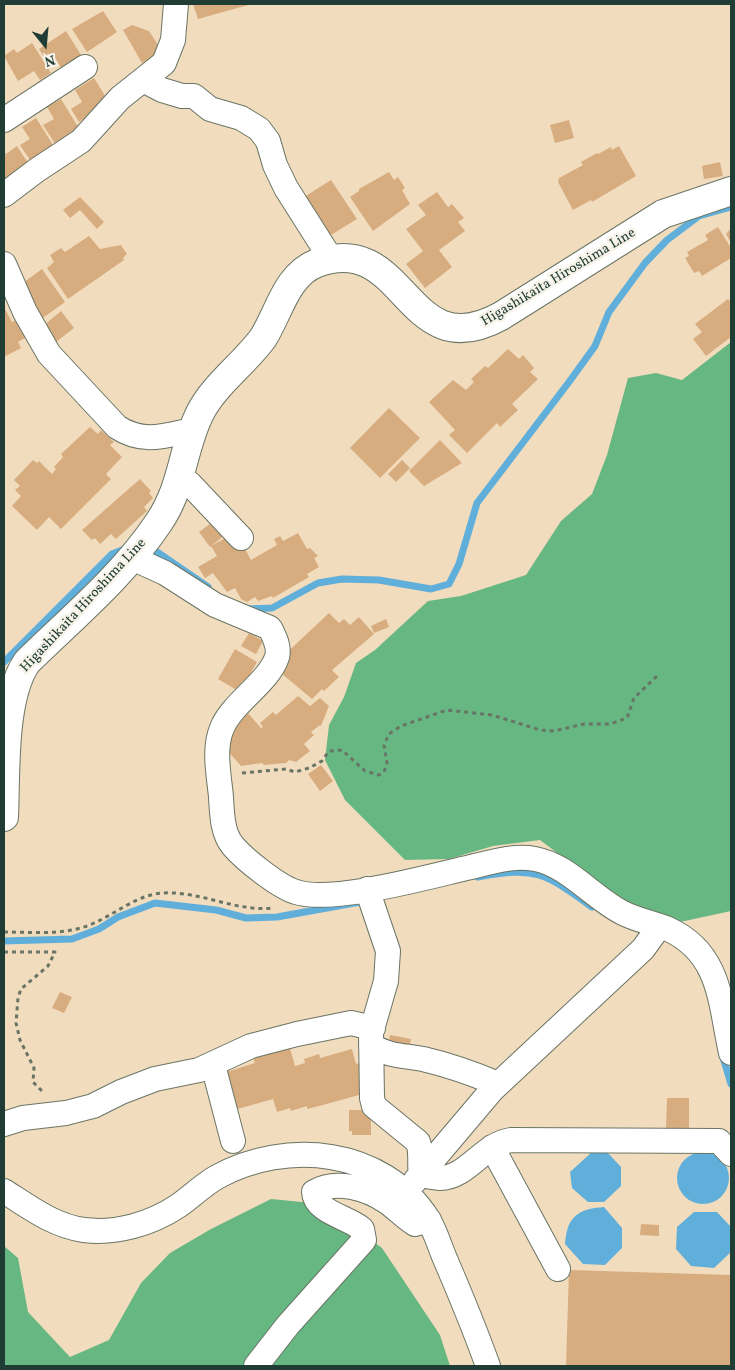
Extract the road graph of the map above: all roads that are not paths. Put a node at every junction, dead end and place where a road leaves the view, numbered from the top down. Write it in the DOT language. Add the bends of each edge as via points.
graph roads {
  1 [pos="176,4"];
  2 [pos="85,67"];
  3 [pos="143,80"];
  4 [pos="4,120"];
  5 [pos="731,191"];
  6 [pos="4,195"];
  7 [pos="331,259"];
  8 [pos="4,264"];
  9 [pos="192,430"];
  10 [pos="180,477"];
  11 [pos="241,538"];
  12 [pos="138,551"];
  13 [pos="4,818"];
  14 [pos="367,889"];
  15 [pos="659,927"];
  16 [pos="372,1037"];
  17 [pos="731,1053"];
  18 [pos="213,1064"];
  19 [pos="498,1084"];
  20 [pos="4,1124"];
  21 [pos="233,1141"];
  22 [pos="492,1147"];
  23 [pos="731,1154"];
  24 [pos="420,1175"];
  25 [pos="4,1191"];
  26 [pos="405,1193"];
  27 [pos="429,1220"];
  28 [pos="558,1269"];
  29 [pos="256,1366"];
  30 [pos="488,1366"];
  1 -- 3 [label="street" via="173,40 164,63"];
  2 -- 4 [label="street"];
  3 -- 6 [label="street" via="107,111 81,141"];
  3 -- 7 [label="street" via="162,90 194,96 210,109 241,118 259,129 268,141 286,188"];
  5 -- 7 [label="main road, Higashikaita Hiroshima Line" via="663,214 501,316 484,325 460,330 429,320 380,271 350,258"];
  7 -- 9 [label="main road, Higashikaita Hiroshima Line" via="300,275 279,304 264,336 201,410"];
  8 -- 9 [label="street" via="25,312 50,354 117,427 142,438"];
  9 -- 10 [label="main road, Higashikaita Hiroshima Line"];
  10 -- 11 [label="street"];
  10 -- 12 [label="main road, Higashikaita Hiroshima Line" via="168,508"];
  12 -- 13 [label="main road, Higashikaita Hiroshima Line" via="88,605 27,662 16,681 6,757"];
  12 -- 14 [label="street" via="215,605 270,628 277,642 277,656 249,695 230,714 217,745 224,830 233,846 260,869 296,892 325,896"];
  14 -- 15 [label="street" via="512,858 536,859 557,867 623,913"];
  14 -- 16 [label="street" via="388,951 386,981"];
  15 -- 17 [label="street" via="694,945 711,966"];
  15 -- 19 [label="street" via="643,949"];
  16 -- 18 [label="street" via="351,1023 251,1046"];
  16 -- 19 [label="street" via="388,1055 461,1069"];
  16 -- 24 [label="street" via="371,1092 374,1106 418,1142 421,1150"];
  18 -- 20 [label="street" via="155,1079 93,1106"];
  18 -- 21 [label="street"];
  19 -- 24 [label="street"];
  22 -- 23 [label="street" via="498,1142 511,1140 719,1141"];
  22 -- 24 [label="street" via="463,1170 441,1178"];
  22 -- 28 [label="street"];
  24 -- 26 [label="street"];
  25 -- 26 [label="street" via="53,1222 84,1230 119,1229 150,1222 177,1207 215,1178 248,1162 278,1155 324,1155 365,1166"];
  26 -- 27 [label="street"];
  27 -- 29 [label="street" via="415,1224 366,1191 332,1185 314,1192 320,1206 362,1229 364,1240"];
  27 -- 30 [label="street"];
}
